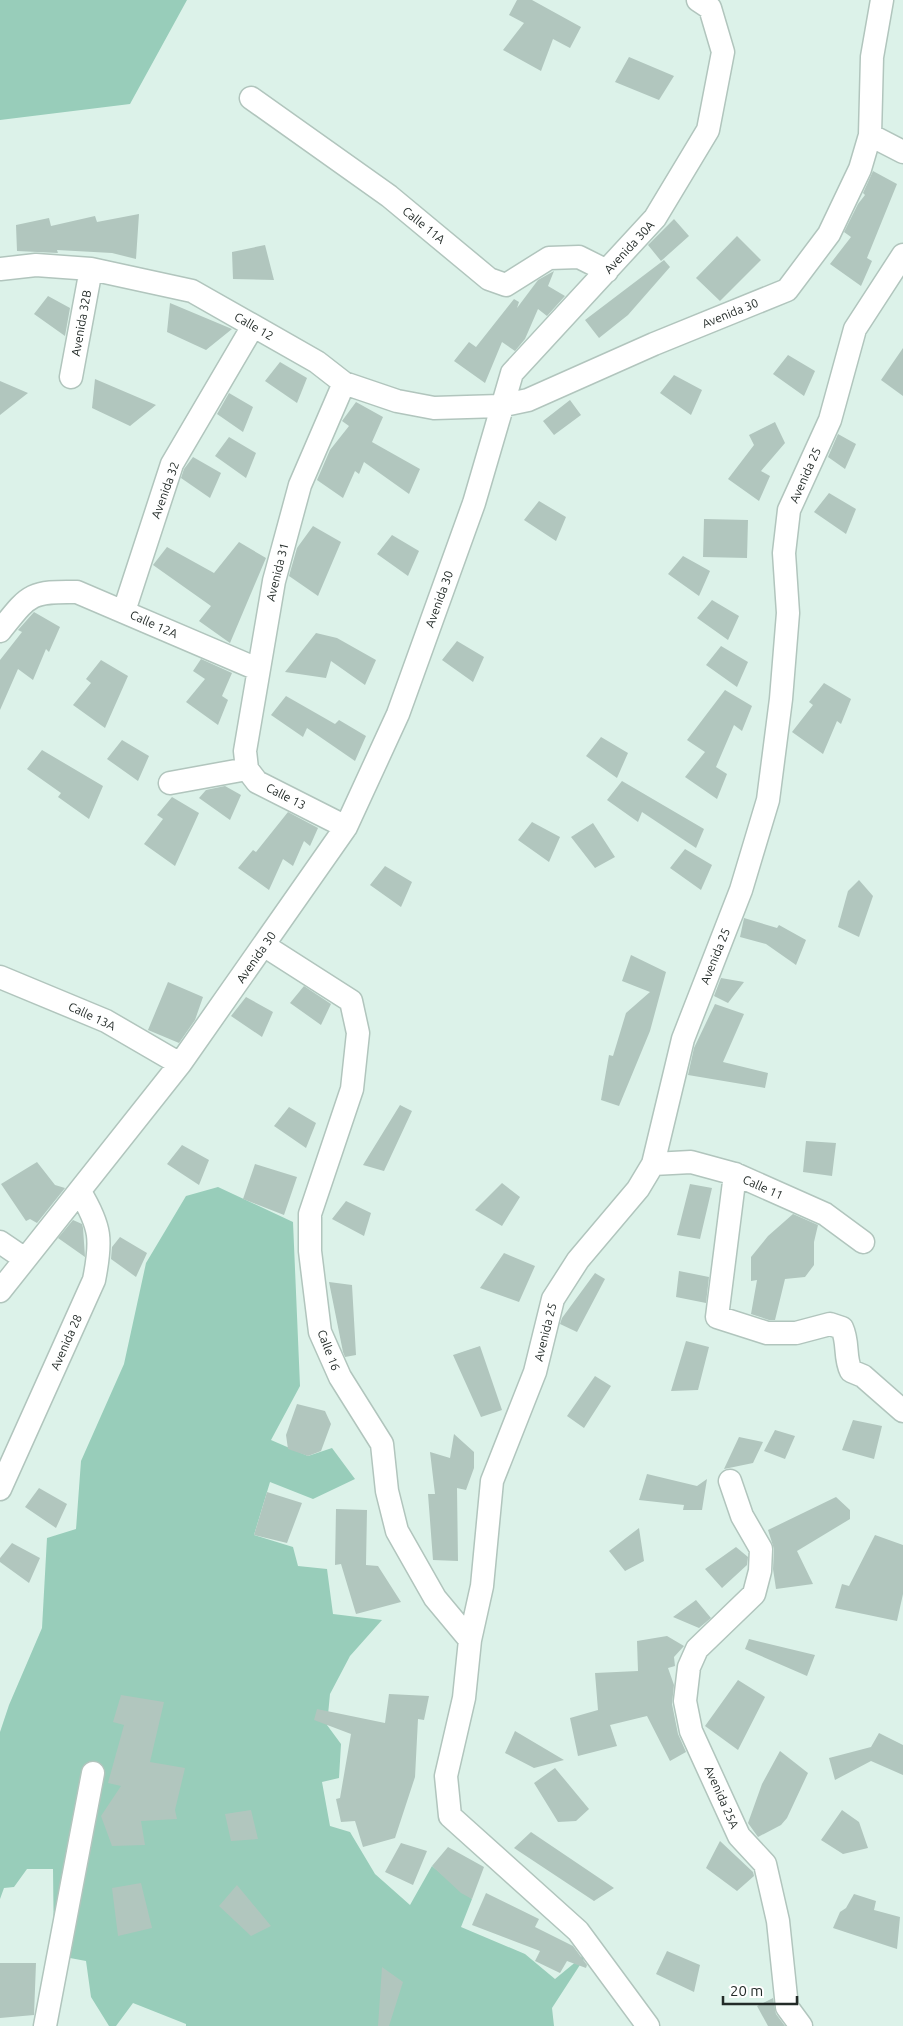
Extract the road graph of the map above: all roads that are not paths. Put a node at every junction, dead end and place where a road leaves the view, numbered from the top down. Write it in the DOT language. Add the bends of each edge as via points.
graph roads {
  1 [pos="882,0"];
  2 [pos="704,4"];
  3 [pos="251,98"];
  4 [pos="870,135"];
  5 [pos="903,152"];
  6 [pos="902,260"];
  7 [pos="0,269"];
  8 [pos="90,269"];
  9 [pos="607,271"];
  10 [pos="253,326"];
  11 [pos="71,377"];
  12 [pos="344,383"];
  13 [pos="500,406"];
  14 [pos="124,611"];
  15 [pos="0,631"];
  16 [pos="257,669"];
  17 [pos="248,768"];
  18 [pos="170,783"];
  19 [pos="346,827"];
  20 [pos="264,946"];
  21 [pos="0,977"];
  22 [pos="180,1064"];
  23 [pos="653,1164"];
  24 [pos="735,1174"];
  25 [pos="80,1192"];
  26 [pos="0,1242"];
  27 [pos="863,1242"];
  28 [pos="25,1259"];
  29 [pos="0,1290"];
  30 [pos="903,1411"];
  31 [pos="730,1481"];
  32 [pos="0,1489"];
  33 [pos="470,1640"];
  34 [pos="93,1773"];
  35 [pos="45,2026"];
  36 [pos="648,2026"];
  37 [pos="802,2026"];
  1 -- 4 [label="street, Avenida 30" via="872,56"];
  2 -- 9 [label="street, Avenida 30A" via="723,52 708,130 655,218"];
  3 -- 9 [label="street, Calle 11A" via="389,196 489,279 506,285 549,258 579,257"];
  4 -- 5 [label="street"];
  4 -- 13 [label="street, Avenida 30" via="860,169 829,234 788,290 528,400"];
  6 -- 23 [label="street, Avenida 25" via="854,329 830,420 789,510 784,553 788,613 768,800 741,890 682,1038"];
  7 -- 8 [label="street, Calle 12" via="36,265"];
  8 -- 10 [label="street, Calle 12" via="192,291"];
  8 -- 11 [label="street, Avenida 32B"];
  9 -- 13 [label="street, Avenida 30A" via="512,373"];
  10 -- 12 [label="street, Calle 12" via="317,362"];
  10 -- 14 [label="street, Avenida 32" via="172,464"];
  12 -- 13 [label="street, Calle 12" via="397,401 434,408"];
  12 -- 16 [label="street, Avenida 31" via="300,485 274,580"];
  13 -- 19 [label="street, Avenida 30" via="474,503 398,714"];
  14 -- 15 [label="street, Calle 12A" via="78,592 49,591 26,599"];
  14 -- 16 [label="street, Calle 12A"];
  16 -- 17 [label="street, Avenida 31" via="245,751"];
  17 -- 18 [label="street"];
  17 -- 19 [label="street, Calle 13" via="257,782"];
  19 -- 20 [label="street, Avenida 30"];
  20 -- 22 [label="street, Avenida 30"];
  20 -- 33 [label="street, Calle 16" via="351,1001 358,1033 352,1089 310,1214 310,1251 320,1332 340,1377 382,1444 387,1491 397,1531 435,1598"];
  21 -- 22 [label="street, Calle 13A" via="106,1021"];
  22 -- 25 [label="street, Avenida 30"];
  23 -- 24 [label="street, Calle 11" via="691,1162"];
  23 -- 33 [label="street, Avenida 25" via="638,1189 578,1260 553,1299 534,1372 492,1481 482,1586"];
  24 -- 27 [label="street, Calle 11" via="825,1214"];
  24 -- 30 [label="street" via="717,1317 767,1333 796,1333 830,1324 842,1328 847,1339 846,1362 851,1371 863,1376"];
  25 -- 28 [label="street, Avenida 30"];
  25 -- 32 [label="street, Avenida 28" via="95,1218 100,1249 94,1280"];
  26 -- 28 [label="street"];
  28 -- 29 [label="street, Avenida 30"];
  31 -- 37 [label="street, Avenida 25A" via="742,1516 761,1549 760,1571 754,1594 697,1649 689,1667 685,1701 692,1730 739,1836 766,1864 778,1921 787,2008"];
  33 -- 36 [label="street, Avenida 25" via="464,1698 446,1776 450,1816 578,1931"];
  34 -- 35 [label="street"];
}
